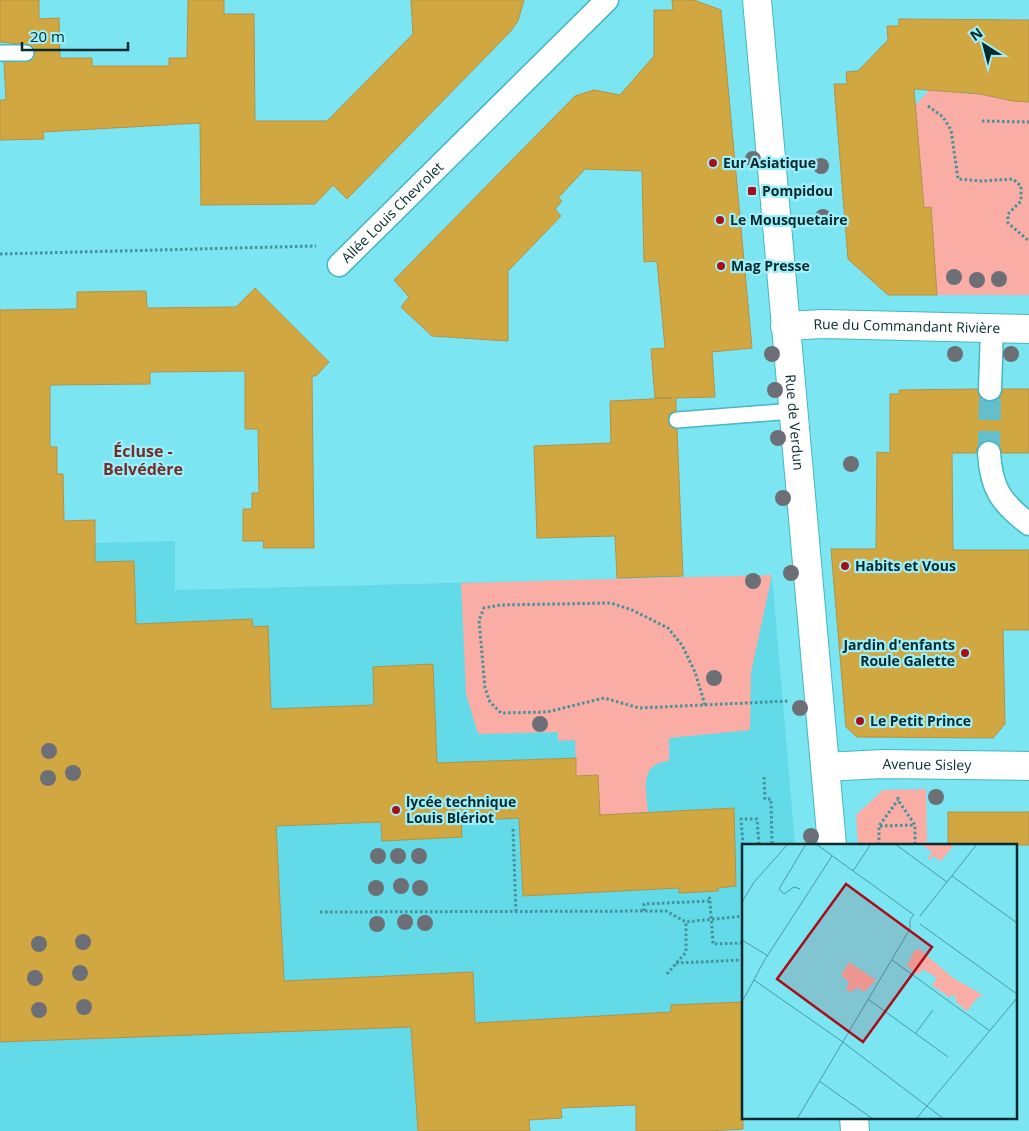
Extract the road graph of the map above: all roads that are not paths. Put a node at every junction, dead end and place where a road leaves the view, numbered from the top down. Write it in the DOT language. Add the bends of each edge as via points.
graph roads {
  1 [pos="607,0"];
  2 [pos="757,0"];
  3 [pos="26,52"];
  4 [pos="0,53"];
  5 [pos="339,265"];
  6 [pos="785,326"];
  7 [pos="992,329"];
  8 [pos="1029,329"];
  9 [pos="990,389"];
  10 [pos="793,411"];
  11 [pos="677,420"];
  12 [pos="989,453"];
  13 [pos="1029,524"];
  14 [pos="1029,766"];
  15 [pos="825,767"];
  16 [pos="832,844"];
  17 [pos="854,1118"];
  18 [pos="855,1131"];
  1 -- 5 [label="street, Allée Louis Chevrolet"];
  2 -- 6 [label="street, Rue de Verdun"];
  3 -- 4 [label="lane"];
  6 -- 7 [label="street, Rue du Commandant Rivière" via="823,324"];
  6 -- 10 [label="street, Rue de Verdun"];
  7 -- 8 [label="street, Rue du Commandant Rivière"];
  7 -- 9 [label="street"];
  10 -- 11 [label="lane"];
  10 -- 15 [label="street, Rue de Verdun"];
  12 -- 13 [label="street" via="995,487 1010,508"];
  14 -- 15 [label="street, Avenue Sisley" via="883,764"];
  15 -- 16 [label="street, Rue de Verdun"];
  17 -- 18 [label="street"];
}
